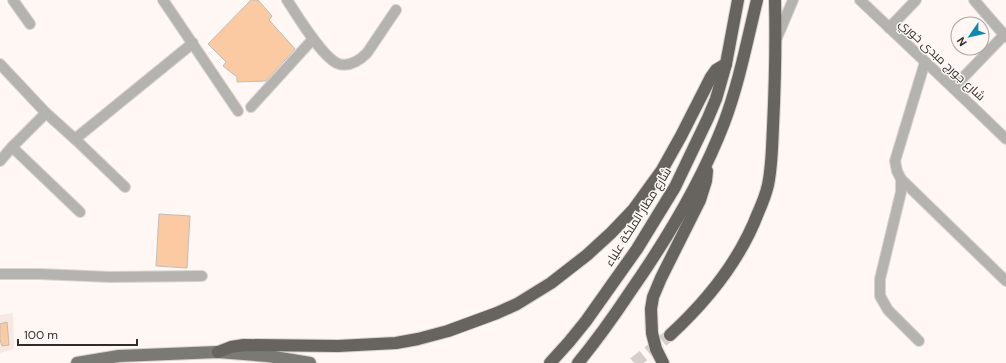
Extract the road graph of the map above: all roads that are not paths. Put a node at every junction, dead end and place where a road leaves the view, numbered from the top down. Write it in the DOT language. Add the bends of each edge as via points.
graph roads {
  1 [pos="13,0"];
  2 [pos="163,0"];
  3 [pos="287,0"];
  4 [pos="738,0"];
  5 [pos="757,0"];
  6 [pos="775,0"];
  7 [pos="793,0"];
  8 [pos="860,0"];
  9 [pos="916,0"];
  10 [pos="974,0"];
  11 [pos="396,10"];
  12 [pos="30,24"];
  13 [pos="889,28"];
  14 [pos="1005,35"];
  15 [pos="314,39"];
  16 [pos="776,40"];
  17 [pos="193,43"];
  18 [pos="925,62"];
  19 [pos="0,64"];
  20 [pos="726,64"];
  21 [pos="953,88"];
  22 [pos="251,107"];
  23 [pos="238,111"];
  24 [pos="46,113"];
  25 [pos="75,139"];
  26 [pos="1006,139"];
  27 [pos="12,147"];
  28 [pos="0,161"];
  29 [pos="707,163"];
  30 [pos="901,179"];
  31 [pos="125,187"];
  32 [pos="80,212"];
  33 [pos="0,274"];
  34 [pos="202,276"];
  35 [pos="1006,281"];
  36 [pos="670,335"];
  37 [pos="919,341"];
  38 [pos="218,352"];
  39 [pos="77,363"];
  40 [pos="310,363"];
  41 [pos="550,363"];
  42 [pos="578,363"];
  43 [pos="664,363"];
  1 -- 12 [label="street"];
  2 -- 17 [label="street"];
  3 -- 15 [label="street"];
  4 -- 20 [label="highway, شارع مطار الملكة علياء"];
  5 -- 29 [label="highway" via="730,103"];
  6 -- 16 [label="highway"];
  7 -- 16 [label="street"];
  8 -- 13 [label="street, شارع جورج مبدى خوري"];
  9 -- 13 [label="street"];
  10 -- 14 [label="street"];
  11 -- 15 [label="street" via="367,53 350,64 339,64 334,61"];
  13 -- 18 [label="street, شارع جورج مبدى خوري"];
  14 -- 21 [label="street"];
  15 -- 22 [label="street"];
  16 -- 36 [label="highway" via="771,169 762,205 754,226 727,271 712,292"];
  17 -- 23 [label="street"];
  17 -- 25 [label="street"];
  18 -- 21 [label="street, شارع جورج مبدى خوري"];
  18 -- 30 [label="street" via="896,161"];
  19 -- 24 [label="street"];
  20 -- 38 [label="highway" via="716,70 711,77 662,170 633,210 587,255 551,283 517,304 497,314 448,331 396,343 338,346 244,345"];
  20 -- 41 [label="highway, شارع مطار الملكة علياء" via="716,99 675,187 637,249 599,303"];
  21 -- 26 [label="street, شارع جورج مبدى خوري"];
  24 -- 25 [label="street"];
  24 -- 27 [label="street"];
  25 -- 31 [label="street"];
  27 -- 28 [label="street"];
  27 -- 32 [label="street"];
  29 -- 42 [label="highway" via="653,259"];
  29 -- 43 [label="highway" via="706,181 700,200 653,297 652,333 656,349"];
  30 -- 35 [label="street"];
  30 -- 37 [label="street" via="901,192 880,279 880,296 888,310"];
  33 -- 34 [label="street"];
  38 -- 39 [label="main road" via="119,356"];
  38 -- 40 [label="main road"];
}
